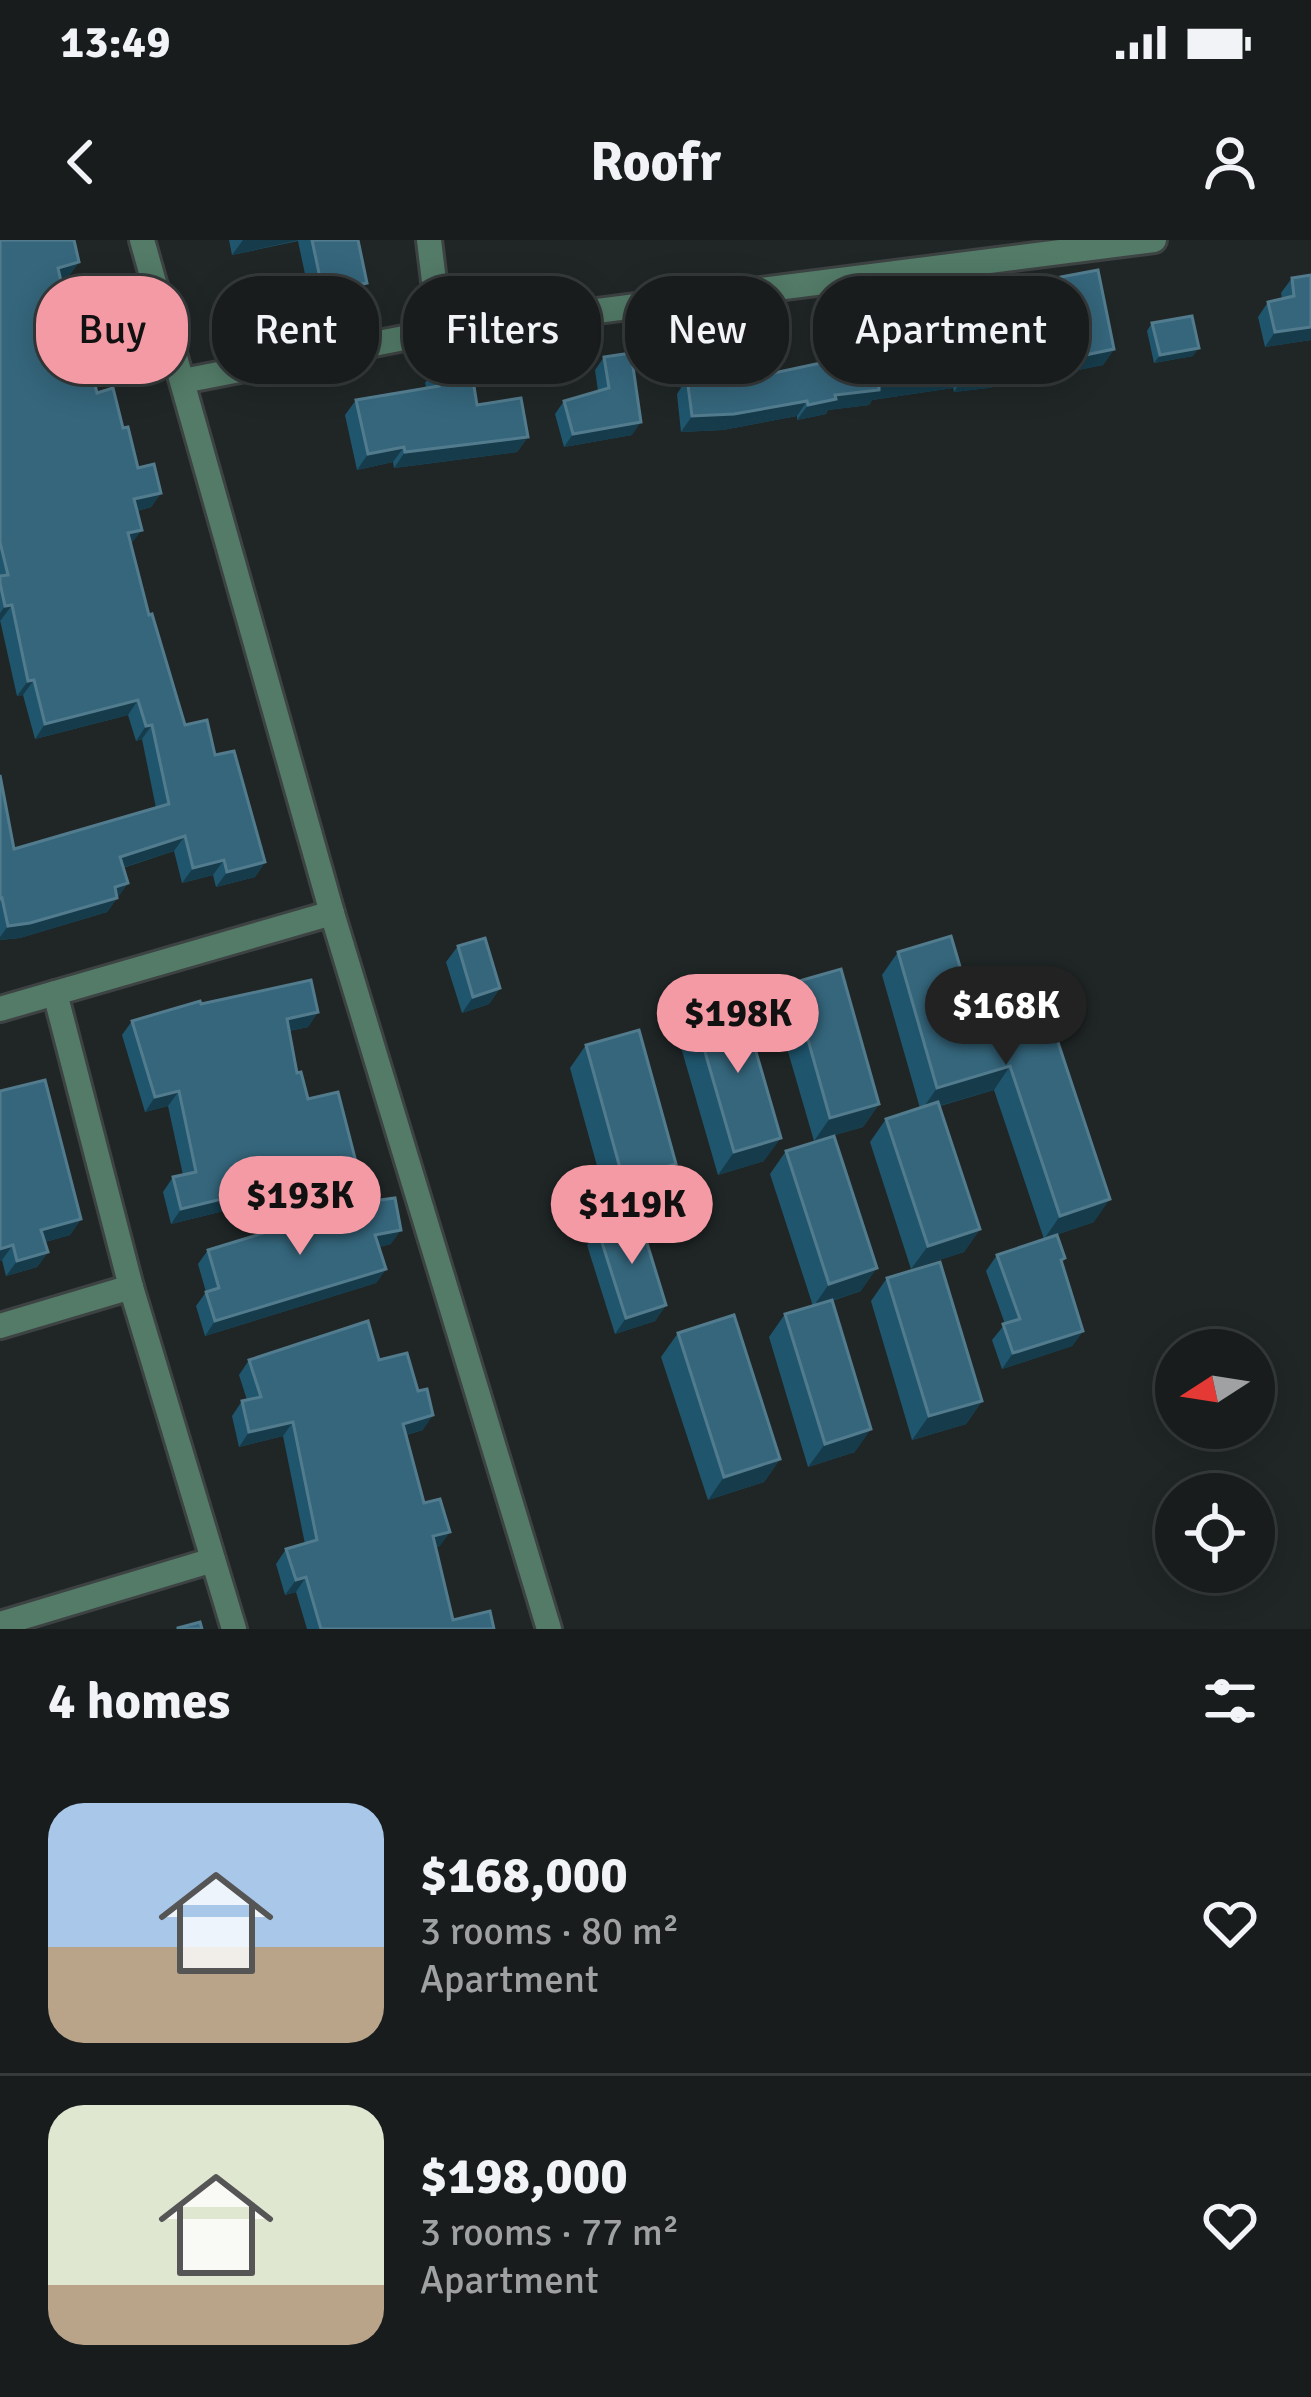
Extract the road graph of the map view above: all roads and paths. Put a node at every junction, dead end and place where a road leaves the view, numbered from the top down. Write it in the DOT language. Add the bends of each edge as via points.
graph roads {
  1 [pos="142,240"];
  2 [pos="429,240"];
  3 [pos="1154,240"];
  4 [pos="152,276"];
  5 [pos="433,276"];
  6 [pos="601,310"];
  7 [pos="403,338"];
  8 [pos="188,380"];
  9 [pos="184,384"];
  10 [pos="332,914"];
  11 [pos="55,993"];
  12 [pos="0,1009"];
  13 [pos="131,1287"];
  14 [pos="0,1326"];
  15 [pos="213,1560"];
  16 [pos="0,1624"];
  17 [pos="234,1629"];
  18 [pos="549,1629"];
  1 -- 4 [label="street"];
  2 -- 5 [label="street"];
  3 -- 6 [label="street"];
  7 -- 8 [label="street"];
  9 -- 10 [label="street"];
  10 -- 11 [label="street"];
  10 -- 18 [label="street"];
  11 -- 12 [label="street"];
  11 -- 13 [label="street"];
  13 -- 14 [label="street"];
  13 -- 15 [label="street"];
  15 -- 16 [label="street"];
  15 -- 17 [label="street"];
}
